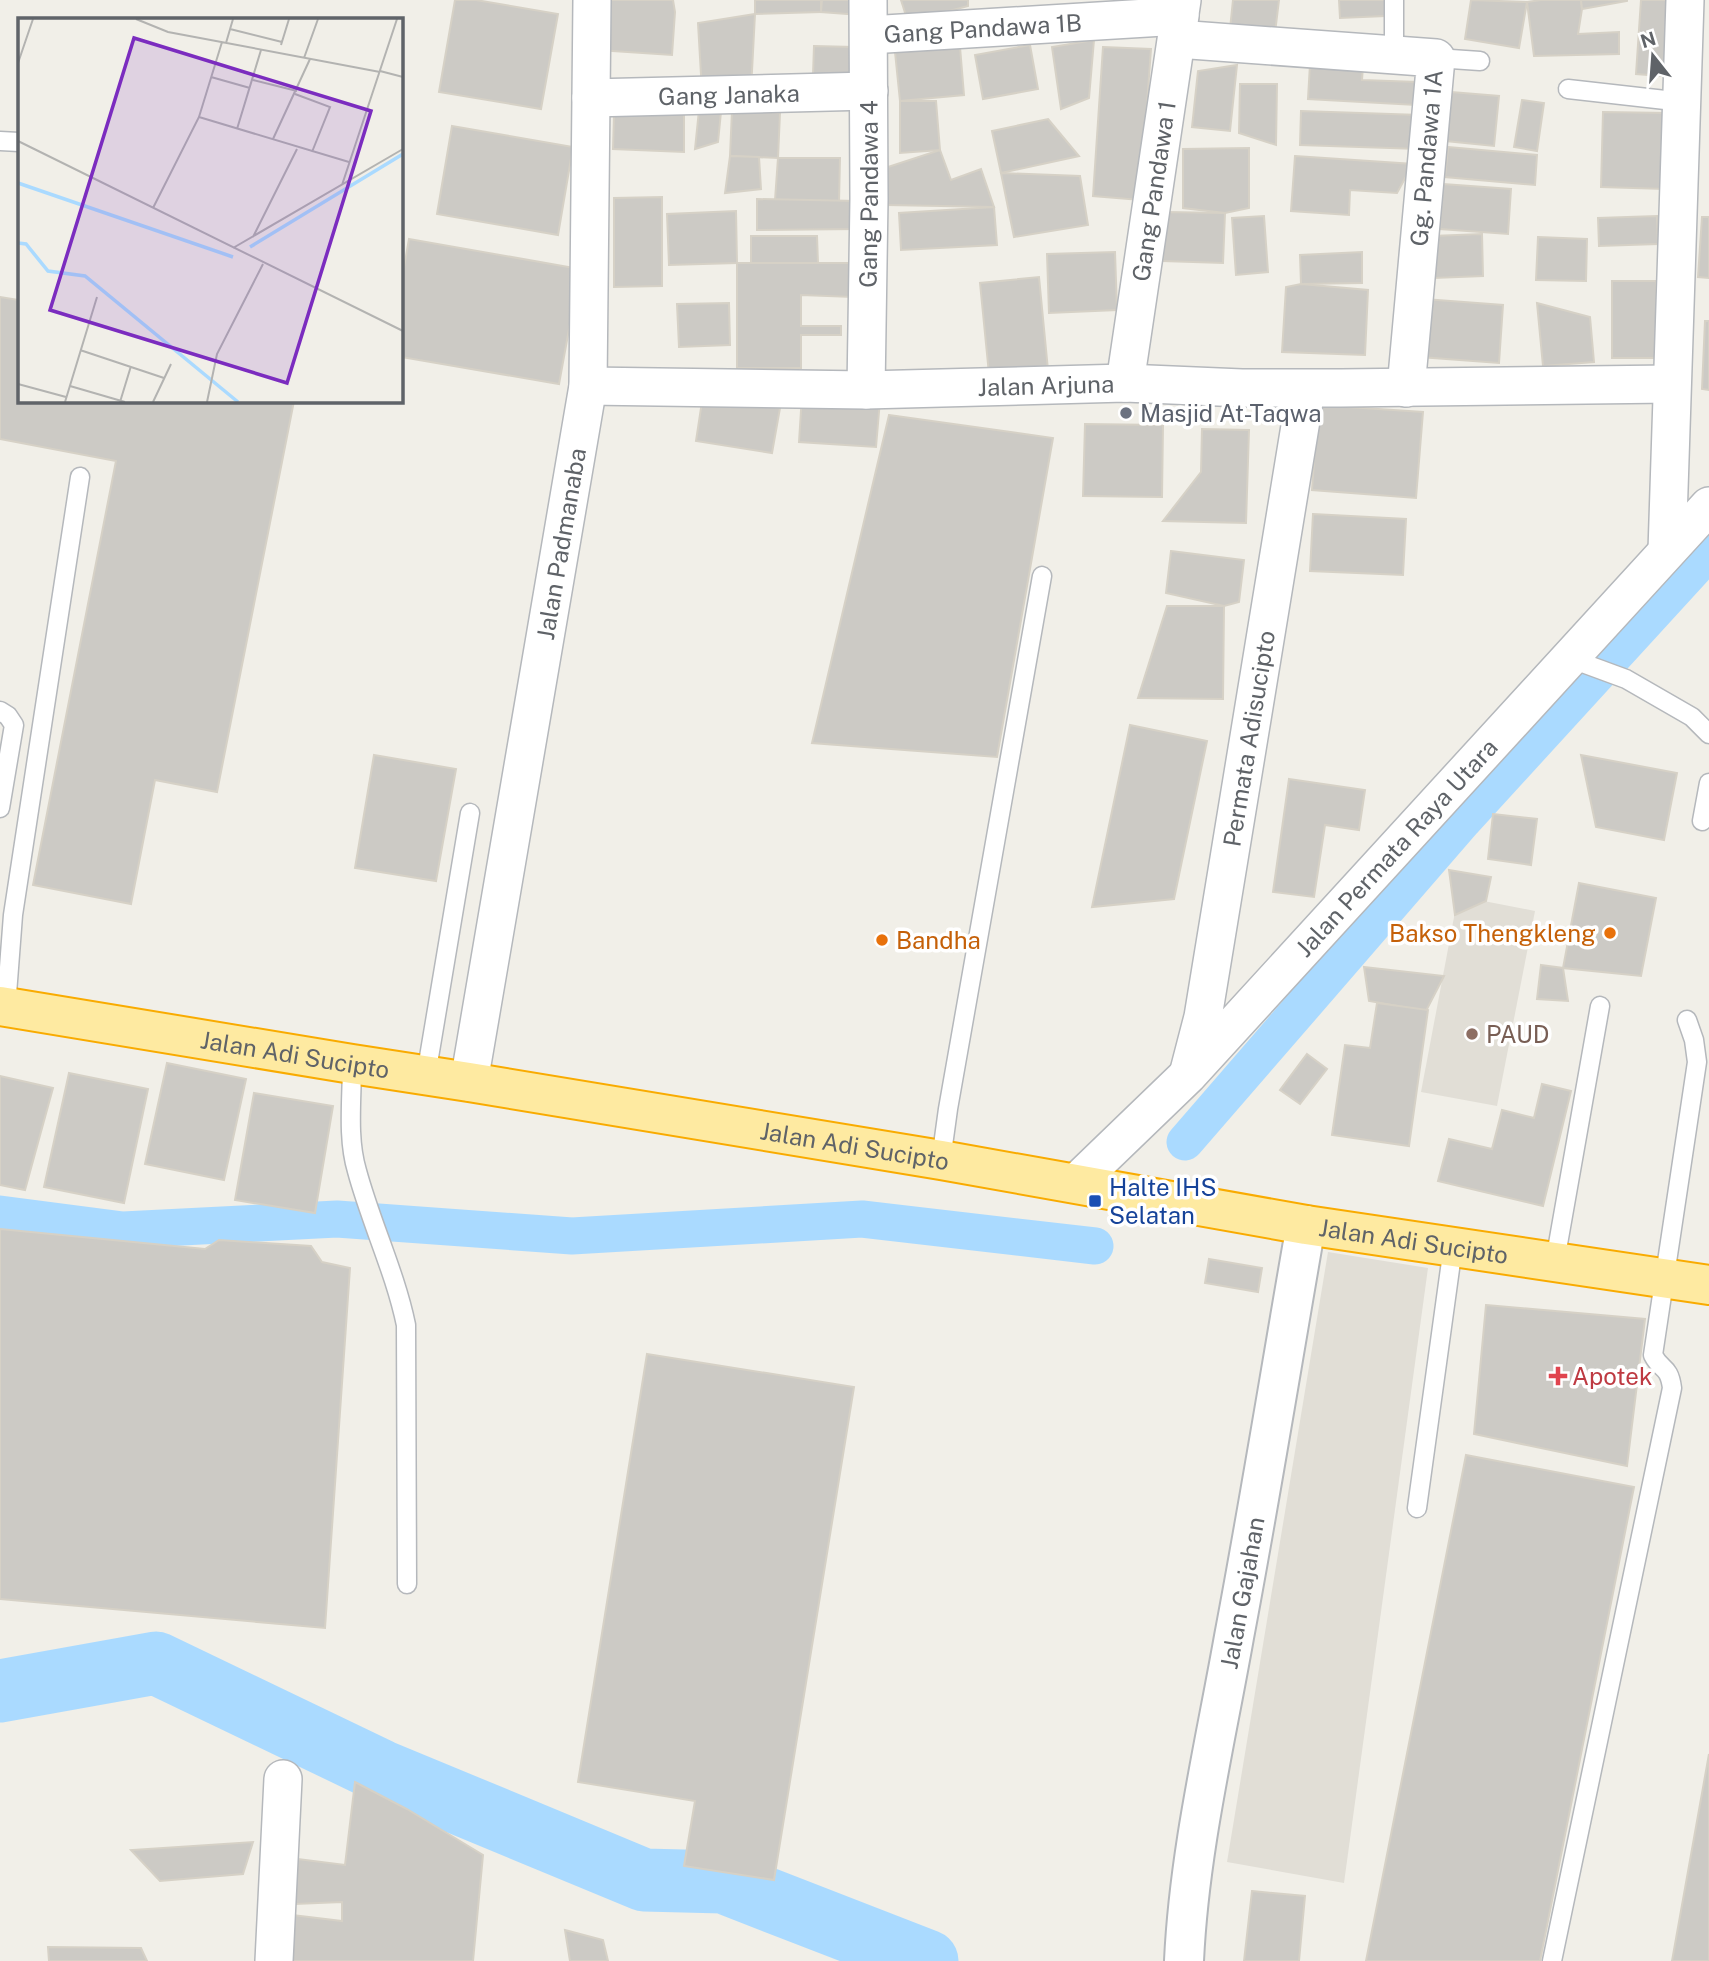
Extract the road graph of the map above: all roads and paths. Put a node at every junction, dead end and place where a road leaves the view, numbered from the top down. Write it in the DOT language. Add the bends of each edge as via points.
graph roads {
  1 [pos="592,0"];
  2 [pos="1394,0"];
  3 [pos="1685,0"];
  4 [pos="869,17"];
  5 [pos="1180,18"];
  6 [pos="1394,55"];
  7 [pos="1436,58"];
  8 [pos="1480,61"];
  9 [pos="1568,89"];
  10 [pos="869,91"];
  11 [pos="591,98"];
  12 [pos="1682,102"];
  13 [pos="0,141"];
  14 [pos="18,142"];
  15 [pos="1125,383"];
  16 [pos="1671,384"];
  17 [pos="588,386"];
  18 [pos="1406,388"];
  19 [pos="866,390"];
  20 [pos="1304,402"];
  21 [pos="80,477"];
  22 [pos="1709,506"];
  23 [pos="1667,551"];
  24 [pos="1042,576"];
  25 [pos="1577,661"];
  26 [pos="0,711"];
  27 [pos="1709,734"];
  28 [pos="1709,783"];
  29 [pos="0,808"];
  30 [pos="470,813"];
  31 [pos="1702,821"];
  32 [pos="1600,1006"];
  33 [pos="3,1007"];
  34 [pos="1687,1020"];
  35 [pos="352,1064"];
  36 [pos="426,1075"];
  37 [pos="1188,1075"];
  38 [pos="469,1082"];
  39 [pos="941,1160"];
  40 [pos="1076,1183"];
  41 [pos="1306,1225"];
  42 [pos="1453,1247"];
  43 [pos="1555,1261"];
  44 [pos="1664,1278"];
  45 [pos="1709,1285"];
  46 [pos="1417,1508"];
  47 [pos="407,1584"];
  48 [pos="283,1779"];
  49 [pos="274,1961"];
  50 [pos="1184,1961"];
  51 [pos="1552,1961"];
  1 -- 11 [label="street, Jalan Padmanaba"];
  2 -- 6 [label="lane"];
  3 -- 12 [label="street"];
  4 -- 5 [label="street, Gang Pandawa 1B"];
  4 -- 10 [label="street, Gang Pandawa 4"];
  5 -- 6 [label="street, Gg. Pandawa 1A"];
  5 -- 15 [label="street, Gang Pandawa 1"];
  6 -- 7 [label="street, Gg. Pandawa 1A"];
  7 -- 8 [label="lane"];
  7 -- 18 [label="street, Gg. Pandawa 1A"];
  9 -- 12 [label="lane"];
  10 -- 11 [label="street, Gang Janaka"];
  10 -- 19 [label="street, Gang Pandawa 4"];
  11 -- 17 [label="street, Jalan Padmanaba"];
  12 -- 16 [label="street"];
  13 -- 14 [label="lane"];
  15 -- 18 [label="street, Jalan Arjuna"];
  15 -- 19 [label="street, Jalan Arjuna"];
  16 -- 18 [label="street, Jalan Arjuna"];
  16 -- 23 [label="street"];
  17 -- 19 [label="street, Jalan Arjuna"];
  17 -- 38 [label="street, Jalan Padmanaba"];
  20 -- 37 [label="street, Permata Adisucipto" via="1203,1017"];
  21 -- 33 [label="lane"];
  22 -- 23 [label="street, Jalan Permata Raya Utara"];
  23 -- 25 [label="street, Jalan Permata Raya Utara"];
  24 -- 39 [label="lane"];
  25 -- 27 [label="lane" via="1626,679 1692,717"];
  25 -- 37 [label="street, Jalan Permata Raya Utara"];
  26 -- 29 [label="lane" via="13,725"];
  28 -- 31 [label="lane"];
  30 -- 36 [label="lane"];
  32 -- 43 [label="lane"];
  33 -- 35 [label="highway, Jalan Adi Sucipto"];
  34 -- 44 [label="lane" via="1697,1062"];
  35 -- 36 [label="highway, Jalan Adi Sucipto"];
  35 -- 47 [label="lane" via="356,1171 407,1325"];
  36 -- 38 [label="highway, Jalan Adi Sucipto"];
  37 -- 40 [label="street, Jalan Permata Raya Utara"];
  38 -- 39 [label="highway, Jalan Adi Sucipto"];
  39 -- 40 [label="highway, Jalan Adi Sucipto"];
  40 -- 41 [label="highway, Jalan Adi Sucipto"];
  41 -- 42 [label="highway, Jalan Adi Sucipto"];
  41 -- 50 [label="street, Jalan Gajahan" via="1191,1870"];
  42 -- 43 [label="highway, Jalan Adi Sucipto"];
  42 -- 46 [label="lane"];
  43 -- 44 [label="highway, Jalan Adi Sucipto"];
  44 -- 45 [label="highway, Jalan Adi Sucipto"];
  44 -- 51 [label="lane" via="1653,1355 1665,1368 1672,1388"];
  48 -- 49 [label="street"];
}
